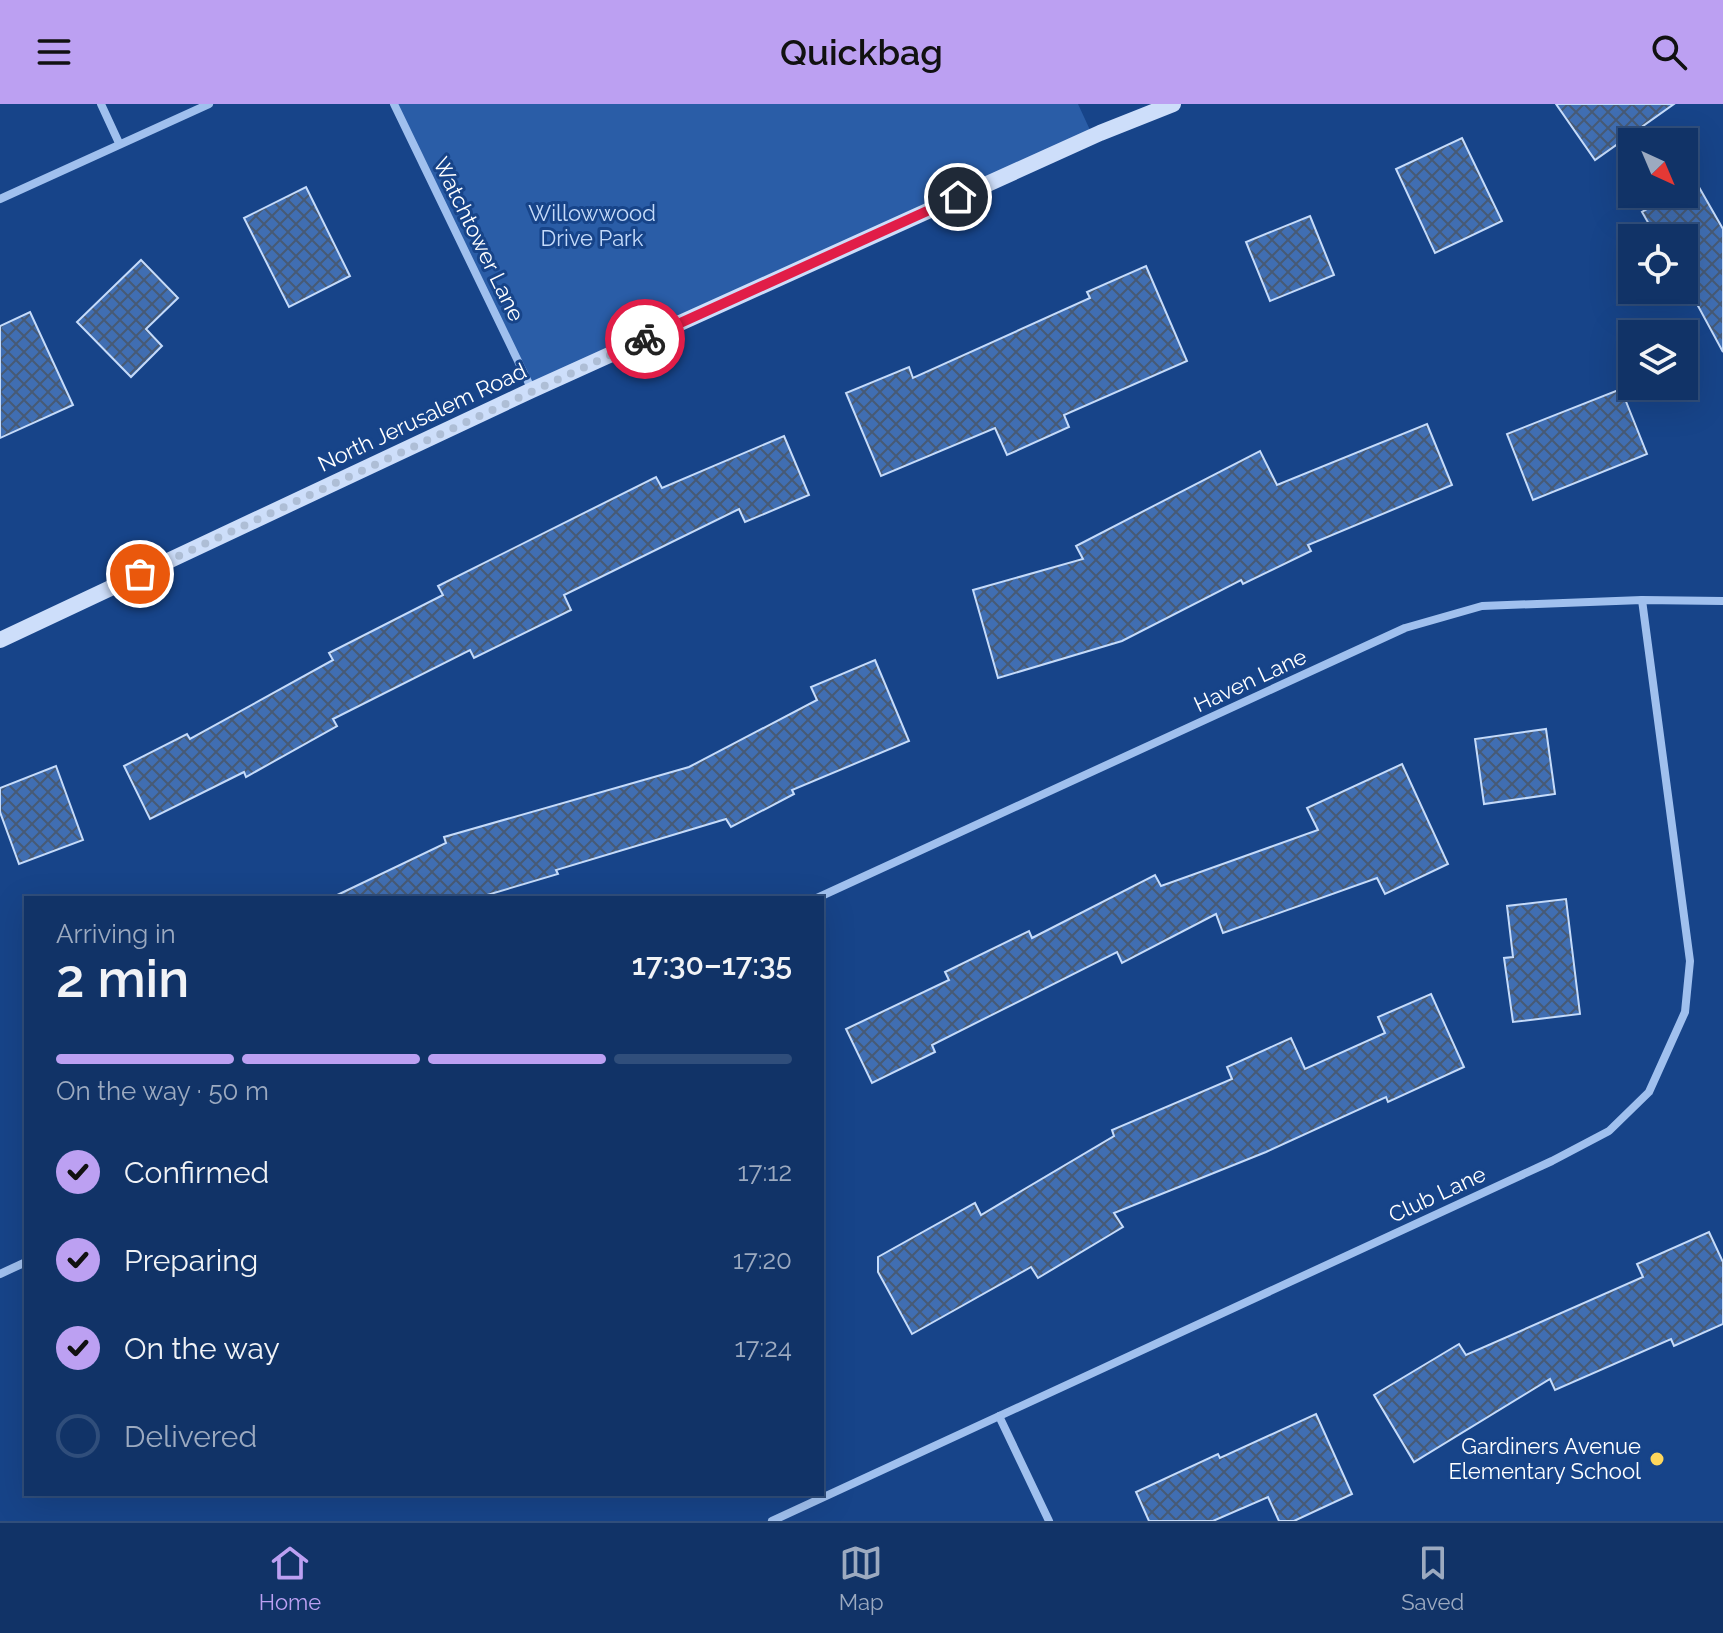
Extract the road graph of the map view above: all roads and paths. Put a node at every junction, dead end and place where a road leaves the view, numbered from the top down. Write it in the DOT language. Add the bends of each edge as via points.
graph roads {
  1 [pos="101,104"];
  2 [pos="209,104"];
  3 [pos="394,104"];
  4 [pos="1173,104"];
  5 [pos="119,143"];
  6 [pos="0,199"];
  7 [pos="532,390"];
  8 [pos="1642,600"];
  9 [pos="1723,601"];
  10 [pos="0,640"];
  11 [pos="821,896"];
  12 [pos="24,1263"];
  13 [pos="0,1274"];
  14 [pos="999,1416"];
  15 [pos="772,1521"];
  16 [pos="1049,1521"];
  1 -- 5 [label="street"];
  2 -- 5 [label="street"];
  3 -- 7 [label="street, Watchtower Lane"];
  4 -- 7 [label="main road, North Jerusalem Road"];
  5 -- 6 [label="street"];
  7 -- 10 [label="main road, North Jerusalem Road"];
  8 -- 9 [label="street, Haven Lane"];
  8 -- 11 [label="street, Haven Lane" via="1482,606 1405,628"];
  8 -- 14 [label="street, Club Lane" via="1690,961 1685,1012 1649,1092 1609,1131 1552,1161"];
  12 -- 13 [label="street"];
  14 -- 15 [label="street, Club Lane"];
  14 -- 16 [label="street"];
}
